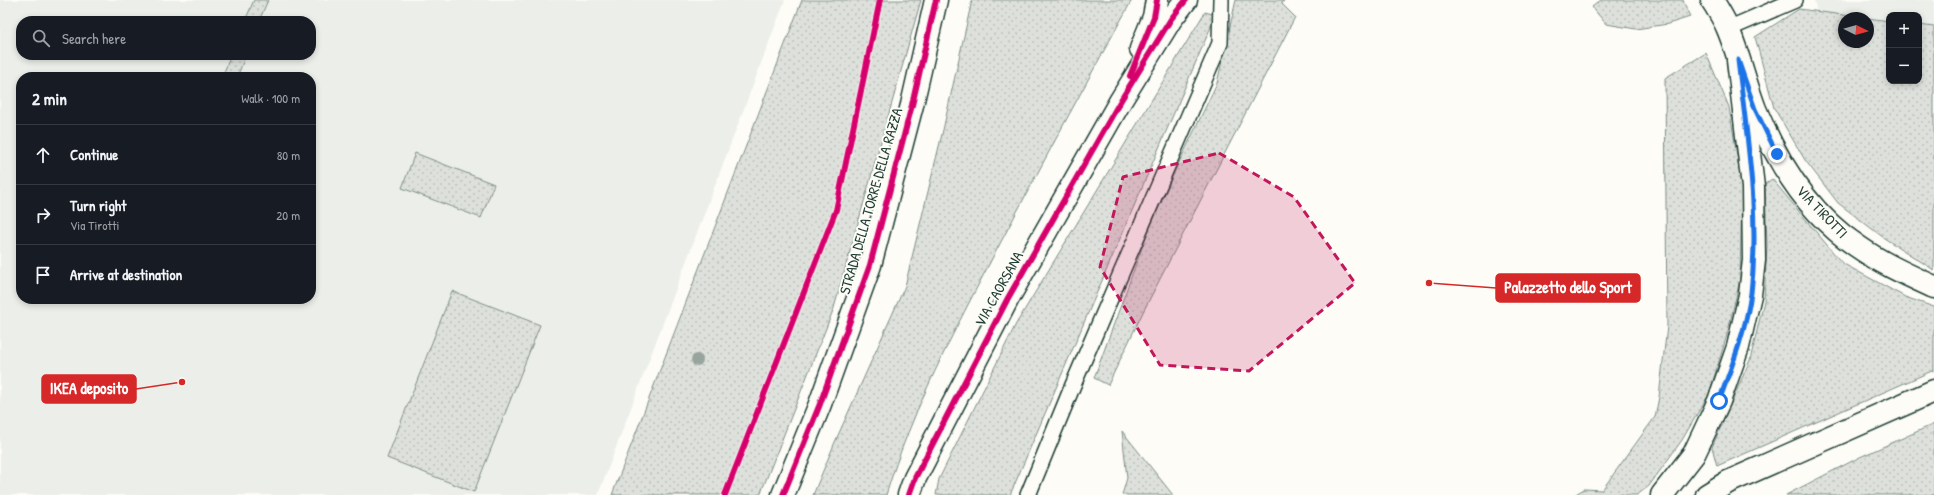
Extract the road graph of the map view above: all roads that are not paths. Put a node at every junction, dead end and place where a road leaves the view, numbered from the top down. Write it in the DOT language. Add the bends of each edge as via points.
graph roads {
  1 [pos="936,0"];
  2 [pos="1157,0"];
  3 [pos="1186,0"];
  4 [pos="1221,0"];
  5 [pos="1712,0"];
  6 [pos="1725,0"];
  7 [pos="1794,0"];
  8 [pos="1728,28"];
  9 [pos="1738,60"];
  10 [pos="1121,100"];
  11 [pos="1934,287"];
  12 [pos="1934,391"];
  13 [pos="783,495"];
  14 [pos="909,495"];
  15 [pos="1028,495"];
  16 [pos="1662,495"];
  17 [pos="1707,495"];
  1 -- 13 [label="street, STRADA DELLA TORRE DELLA RAZZA" via="912,105 870,264 820,404"];
  2 -- 10 [label="street" via="1154,17"];
  3 -- 10 [label="street" via="1171,19"];
  4 -- 15 [label="lane" via="1220,43"];
  5 -- 8 [label="street, VIA TIROTTI"];
  6 -- 8 [label="street, VIA TIROTTI"];
  7 -- 8 [label="lane"];
  8 -- 9 [label="street, VIA TIROTTI"];
  9 -- 11 [label="street, VIA TIROTTI" via="1755,109 1798,190 1828,222 1856,246 1898,271"];
  9 -- 16 [label="street" via="1753,187 1754,260 1750,295 1738,347 1719,401 1694,454"];
  10 -- 14 [label="street, VIA CAORSANA" via="1004,305 918,471"];
  12 -- 17 [label="street" via="1728,482"];
}
